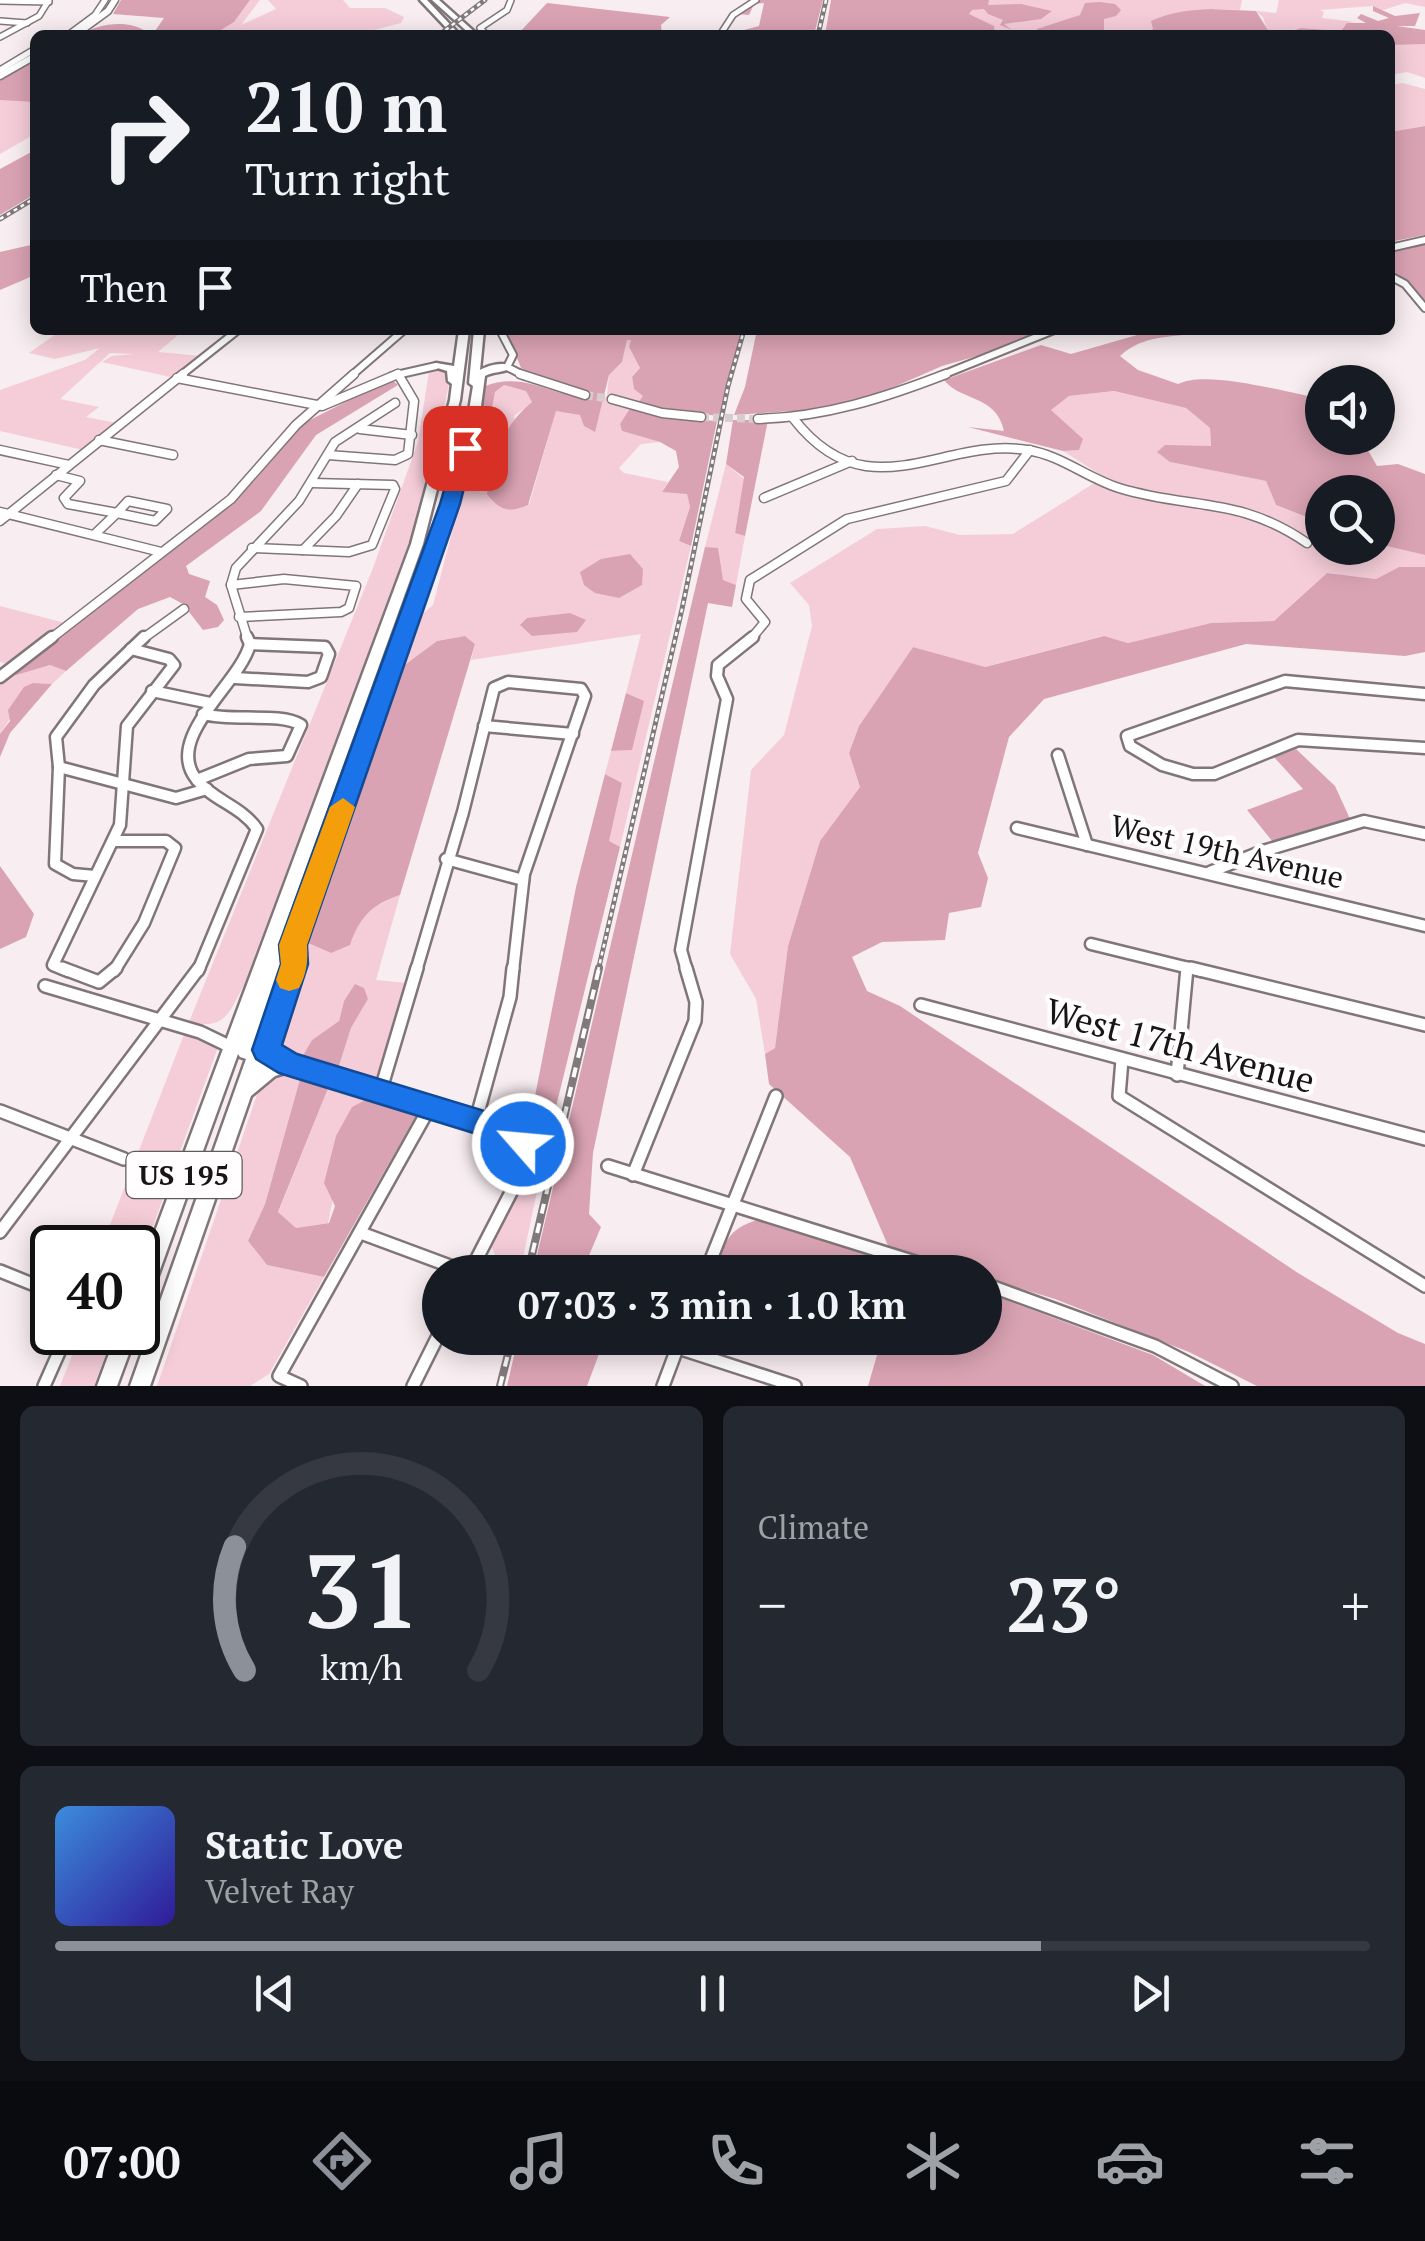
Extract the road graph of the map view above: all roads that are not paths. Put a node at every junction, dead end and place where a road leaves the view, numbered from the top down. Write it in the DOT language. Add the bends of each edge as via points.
graph roads {
  1 [pos="106,0"];
  2 [pos="115,0"];
  3 [pos="421,0"];
  4 [pos="438,0"];
  5 [pos="511,0"];
  6 [pos="756,0"];
  7 [pos="49,1"];
  8 [pos="0,2"];
  9 [pos="100,15"];
  10 [pos="0,20"];
  11 [pos="28,24"];
  12 [pos="79,30"];
  13 [pos="453,30"];
  14 [pos="470,30"];
  15 [pos="482,30"];
  16 [pos="723,30"];
  17 [pos="0,37"];
  18 [pos="30,54"];
  19 [pos="30,55"];
  20 [pos="2,71"];
  21 [pos="1425,240"];
  22 [pos="1395,247"];
  23 [pos="1395,279"];
  24 [pos="1425,308"];
  25 [pos="232,335"];
  26 [pos="398,335"];
  27 [pos="463,335"];
  28 [pos="479,335"];
  29 [pos="502,335"];
  30 [pos="1042,335"];
  31 [pos="462,343"];
  32 [pos="477,359"];
  33 [pos="436,366"];
  34 [pos="507,368"];
  35 [pos="398,374"];
  36 [pos="177,378"];
  37 [pos="585,395"];
  38 [pos="612,399"];
  39 [pos="396,403"];
  40 [pos="319,406"];
  41 [pos="701,417"];
  42 [pos="793,418"];
  43 [pos="758,419"];
  44 [pos="357,428"];
  45 [pos="412,435"];
  46 [pos="446,438"];
  47 [pos="100,440"];
  48 [pos="465,448"];
  49 [pos="0,450"];
  50 [pos="1030,450"];
  51 [pos="173,455"];
  52 [pos="328,455"];
  53 [pos="402,458"];
  54 [pos="852,461"];
  55 [pos="69,465"];
  56 [pos="56,476"];
  57 [pos="312,483"];
  58 [pos="358,484"];
  59 [pos="764,498"];
  60 [pos="4,513"];
  61 [pos="116,513"];
  62 [pos="0,521"];
  63 [pos="96,533"];
  64 [pos="1305,542"];
  65 [pos="417,544"];
  66 [pos="252,548"];
  67 [pos="303,550"];
  68 [pos="160,552"];
  69 [pos="231,585"];
  70 [pos="184,609"];
  71 [pos="412,610"];
  72 [pos="240,617"];
  73 [pos="250,644"];
  74 [pos="131,649"];
  75 [pos="0,677"];
  76 [pos="235,678"];
  77 [pos="152,690"];
  78 [pos="1425,694"];
  79 [pos="210,703"];
  80 [pos="203,714"];
  81 [pos="484,726"];
  82 [pos="573,734"];
  83 [pos="1425,748"];
  84 [pos="1058,755"];
  85 [pos="59,767"];
  86 [pos="197,780"];
  87 [pos="122,782"];
  88 [pos="207,790"];
  89 [pos="1017,828"];
  90 [pos="1425,834"];
  91 [pos="114,840"];
  92 [pos="1088,844"];
  93 [pos="446,859"];
  94 [pos="1207,873"];
  95 [pos="96,876"];
  96 [pos="523,880"];
  97 [pos="1425,926"];
  98 [pos="1090,944"];
  99 [pos="293,945"];
  100 [pos="53,965"];
  101 [pos="1188,966"];
  102 [pos="105,981"];
  103 [pos="46,986"];
  104 [pos="920,1005"];
  105 [pos="158,1020"];
  106 [pos="1425,1025"];
  107 [pos="244,1052"];
  108 [pos="1122,1060"];
  109 [pos="290,1065"];
  110 [pos="1177,1075"];
  111 [pos="381,1089"];
  112 [pos="776,1096"];
  113 [pos="239,1104"];
  114 [pos="430,1104"];
  115 [pos="0,1111"];
  116 [pos="476,1120"];
  117 [pos="72,1136"];
  118 [pos="1425,1139"];
  119 [pos="523,1144"];
  120 [pos="124,1160"];
  121 [pos="608,1166"];
  122 [pos="633,1174"];
  123 [pos="730,1207"];
  124 [pos="0,1232"];
  125 [pos="360,1233"];
  126 [pos="160,1251"];
  127 [pos="422,1255"];
  128 [pos="477,1255"];
  129 [pos="712,1255"];
  130 [pos="890,1255"];
  131 [pos="0,1271"];
  132 [pos="30,1283"];
  133 [pos="1425,1286"];
  134 [pos="1002,1290"];
  135 [pos="58,1355"];
  136 [pos="118,1355"];
  137 [pos="428,1355"];
  138 [pos="674,1355"];
  139 [pos="713,1355"];
  140 [pos="44,1386"];
  141 [pos="107,1386"];
  142 [pos="140,1386"];
  143 [pos="301,1386"];
  144 [pos="412,1386"];
  145 [pos="663,1386"];
  146 [pos="795,1386"];
  147 [pos="1232,1386"];
  1 -- 9 [label="street"];
  2 -- 9 [label="main road"];
  3 -- 13 [label="highway"];
  4 -- 14 [label="highway"];
  5 -- 15 [label="street"];
  6 -- 16 [label="street"];
  7 -- 8 [label="street"];
  7 -- 11 [label="street"];
  9 -- 12 [label="main road"];
  10 -- 11 [label="street"];
  11 -- 17 [label="street"];
  18 -- 20 [label="street"];
  19 -- 20 [label="main road"];
  21 -- 22 [label="street"];
  23 -- 24 [label="street"];
  25 -- 36 [label="street"];
  26 -- 40 [label="street"];
  27 -- 31 [label="highway"];
  28 -- 32 [label="highway"];
  29 -- 34 [label="street" via="513,355"];
  30 -- 42 [label="street" via="898,394"];
  31 -- 33 [label="highway" via="452,360"];
  31 -- 46 [label="highway"];
  32 -- 34 [label="highway"];
  32 -- 48 [label="highway"];
  33 -- 35 [label="street"];
  33 -- 46 [label="highway" via="454,373"];
  34 -- 37 [label="street"];
  34 -- 48 [label="highway" via="480,375"];
  35 -- 40 [label="street"];
  35 -- 45 [label="street" via="416,400"];
  36 -- 40 [label="street"];
  36 -- 47 [label="street"];
  38 -- 41 [label="street"];
  39 -- 44 [label="street"];
  40 -- 68 [label="street" via="232,499"];
  42 -- 43 [label="street"];
  42 -- 54 [label="street" via="808,440"];
  44 -- 45 [label="street"];
  44 -- 52 [label="street"];
  45 -- 53 [label="street"];
  46 -- 65 [label="highway"];
  47 -- 51 [label="street"];
  47 -- 55 [label="street"];
  48 -- 71 [label="highway" via="421,605"];
  49 -- 55 [label="street"];
  50 -- 54 [label="street" via="978,450 916,466"];
  50 -- 64 [label="street" via="1126,490 1253,510"];
  50 -- 122 [label="street" via="1006,480 847,518 746,586 746,600 765,622 718,665 728,699 681,950 695,1021"];
  52 -- 53 [label="street"];
  52 -- 57 [label="street"];
  54 -- 59 [label="street"];
  55 -- 56 [label="street"];
  56 -- 60 [label="street"];
  56 -- 61 [label="street" via="80,481 64,498 68,504"];
  57 -- 58 [label="street"];
  57 -- 66 [label="street"];
  58 -- 67 [label="street"];
  58 -- 67 [label="street" via="395,488 375,541 349,552"];
  60 -- 62 [label="street"];
  60 -- 63 [label="street"];
  61 -- 61 [label="street" via="155,521 167,510 128,501"];
  61 -- 63 [label="street"];
  63 -- 68 [label="street"];
  65 -- 71 [label="highway" via="398,606"];
  65 -- 107 [label="highway" via="270,941 272,964"];
  66 -- 67 [label="street"];
  66 -- 69 [label="street"];
  68 -- 75 [label="street"];
  69 -- 72 [label="street"];
  69 -- 72 [label="street" via="284,580 356,588 344,612"];
  70 -- 74 [label="street"];
  71 -- 99 [label="highway, US 195"];
  72 -- 73 [label="street"];
  73 -- 76 [label="street"];
  73 -- 76 [label="street" via="329,649 314,681"];
  74 -- 77 [label="street" via="173,661"];
  74 -- 85 [label="street" via="59,731"];
  76 -- 79 [label="street"];
  77 -- 79 [label="street"];
  77 -- 87 [label="street" via="126,726"];
  78 -- 83 [label="street" via="1286,681 1127,736 1130,746 1162,765 1193,774 1214,774 1298,740"];
  79 -- 80 [label="street"];
  80 -- 86 [label="street" via="188,752"];
  80 -- 86 [label="street" via="301,725 286,756 249,759"];
  81 -- 82 [label="street"];
  81 -- 82 [label="street" via="500,684 576,688 585,696"];
  81 -- 93 [label="street"];
  82 -- 96 [label="street"];
  84 -- 92 [label="street"];
  85 -- 87 [label="street"];
  85 -- 95 [label="street" via="55,864"];
  86 -- 88 [label="street"];
  87 -- 88 [label="street" via="183,798"];
  87 -- 91 [label="street"];
  88 -- 105 [label="street" via="257,829 205,958"];
  89 -- 92 [label="street, West 19th Avenue"];
  90 -- 94 [label="street" via="1364,821"];
  91 -- 95 [label="street"];
  91 -- 102 [label="street" via="174,844 174,852 128,953"];
  92 -- 94 [label="street, West 19th Avenue"];
  93 -- 96 [label="street"];
  93 -- 111 [label="street"];
  94 -- 97 [label="street, West 19th Avenue"];
  95 -- 100 [label="street"];
  96 -- 116 [label="street" via="510,997"];
  98 -- 101 [label="street"];
  99 -- 107 [label="highway, US 195"];
  99 -- 109 [label="highway" via="294,964 266,1050"];
  100 -- 102 [label="street"];
  101 -- 106 [label="street"];
  101 -- 110 [label="street"];
  103 -- 105 [label="street"];
  104 -- 108 [label="street, West 17th Avenue"];
  105 -- 107 [label="street"];
  105 -- 117 [label="street"];
  107 -- 109 [label="highway"];
  107 -- 113 [label="highway, US 195"];
  107 -- 126 [label="highway, US 195"];
  108 -- 110 [label="street, West 17th Avenue"];
  108 -- 133 [label="street" via="1119,1096"];
  109 -- 111 [label="street"];
  109 -- 113 [label="highway" via="257,1079"];
  110 -- 118 [label="street, West 17th Avenue"];
  111 -- 114 [label="street"];
  112 -- 123 [label="street"];
  113 -- 142 [label="highway, US 195"];
  114 -- 116 [label="street"];
  114 -- 125 [label="street"];
  115 -- 117 [label="street"];
  116 -- 119 [label="street"];
  117 -- 120 [label="street"];
  117 -- 124 [label="street"];
  119 -- 128 [label="street" via="522,1171"];
  121 -- 122 [label="street"];
  122 -- 123 [label="street"];
  123 -- 129 [label="street"];
  123 -- 130 [label="street"];
  125 -- 127 [label="street"];
  125 -- 143 [label="street" via="279,1376"];
  131 -- 132 [label="street"];
  134 -- 147 [label="street" via="1155,1346"];
  135 -- 140 [label="street"];
  136 -- 141 [label="highway"];
  137 -- 144 [label="street"];
  138 -- 145 [label="street"];
  139 -- 146 [label="street"];
}
